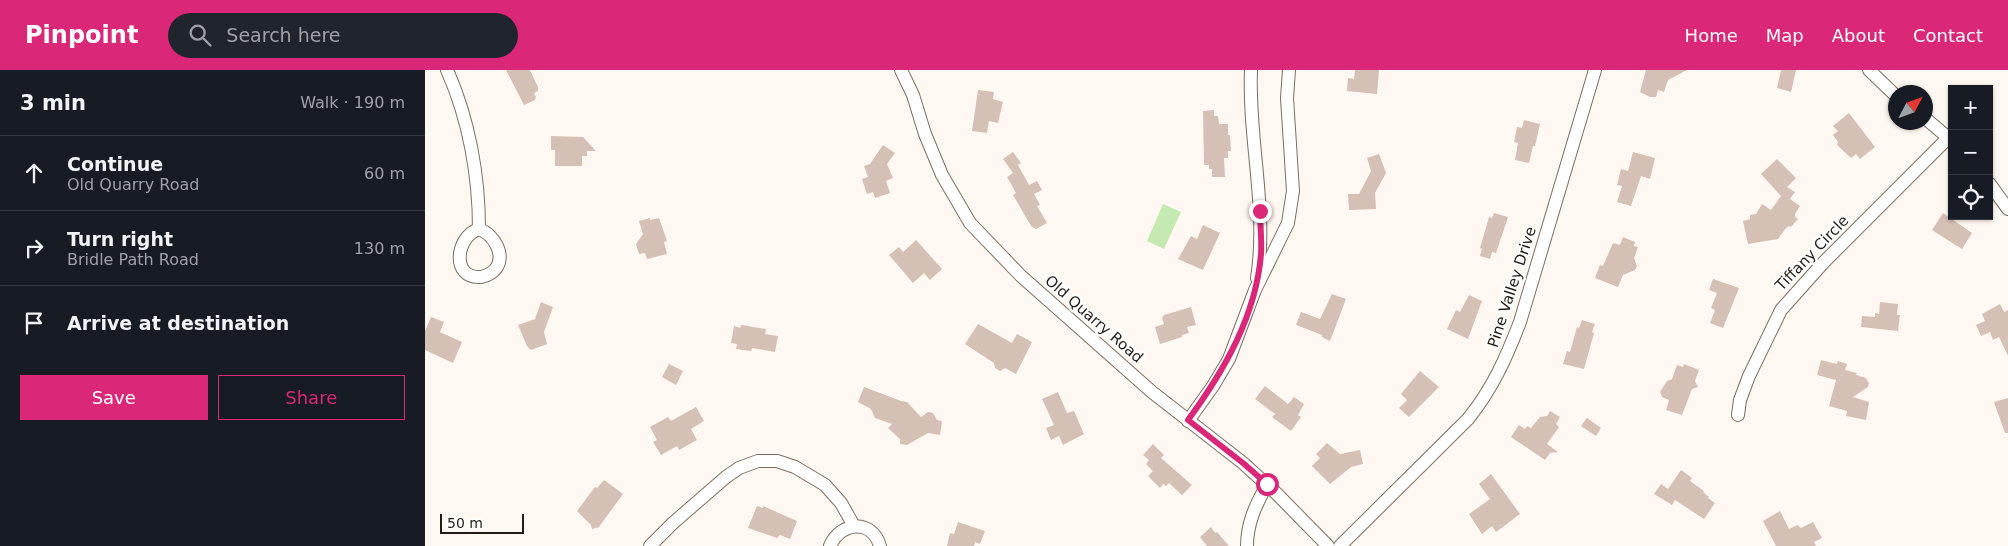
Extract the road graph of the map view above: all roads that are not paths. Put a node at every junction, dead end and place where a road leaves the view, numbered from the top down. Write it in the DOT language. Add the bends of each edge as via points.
graph roads {
  1 [pos="447,70"];
  2 [pos="901,70"];
  3 [pos="1251,70"];
  4 [pos="1289,70"];
  5 [pos="1595,70"];
  6 [pos="1869,70"];
  7 [pos="1888,88"];
  8 [pos="1933,125"];
  9 [pos="1948,138"];
  10 [pos="1948,142"];
  11 [pos="1993,188"];
  12 [pos="2008,209"];
  13 [pos="479,229"];
  14 [pos="1255,290"];
  15 [pos="1737,415"];
  16 [pos="1188,420"];
  17 [pos="1267,484"];
  18 [pos="854,526"];
  19 [pos="650,546"];
  20 [pos="830,546"];
  21 [pos="880,546"];
  22 [pos="1247,546"];
  23 [pos="1327,546"];
  24 [pos="1340,546"];
  1 -- 13 [label="street" via="462,111 474,161"];
  2 -- 16 [label="street, Old Quarry Road" via="942,175 971,223 1021,276"];
  3 -- 14 [label="street" via="1261,252"];
  4 -- 14 [label="street" via="1291,207 1281,239"];
  5 -- 24 [label="street, Pine Valley Drive" via="1520,322 1505,361 1485,398 1468,419"];
  6 -- 7 [label="street"];
  8 -- 9 [label="street"];
  10 -- 15 [label="street, Tiffany Circle" via="1785,304 1749,376"];
  11 -- 12 [label="street"];
  14 -- 16 [label="street" via="1229,359"];
  16 -- 17 [label="street, Old Quarry Road"];
  17 -- 22 [label="street" via="1247,531"];
  17 -- 23 [label="street, Old Quarry Road"];
  18 -- 19 [label="street" via="825,484 777,460 758,461 726,477"];
  18 -- 20 [label="street" via="839,533"];
  18 -- 21 [label="street" via="863,527 874,535"];
}
